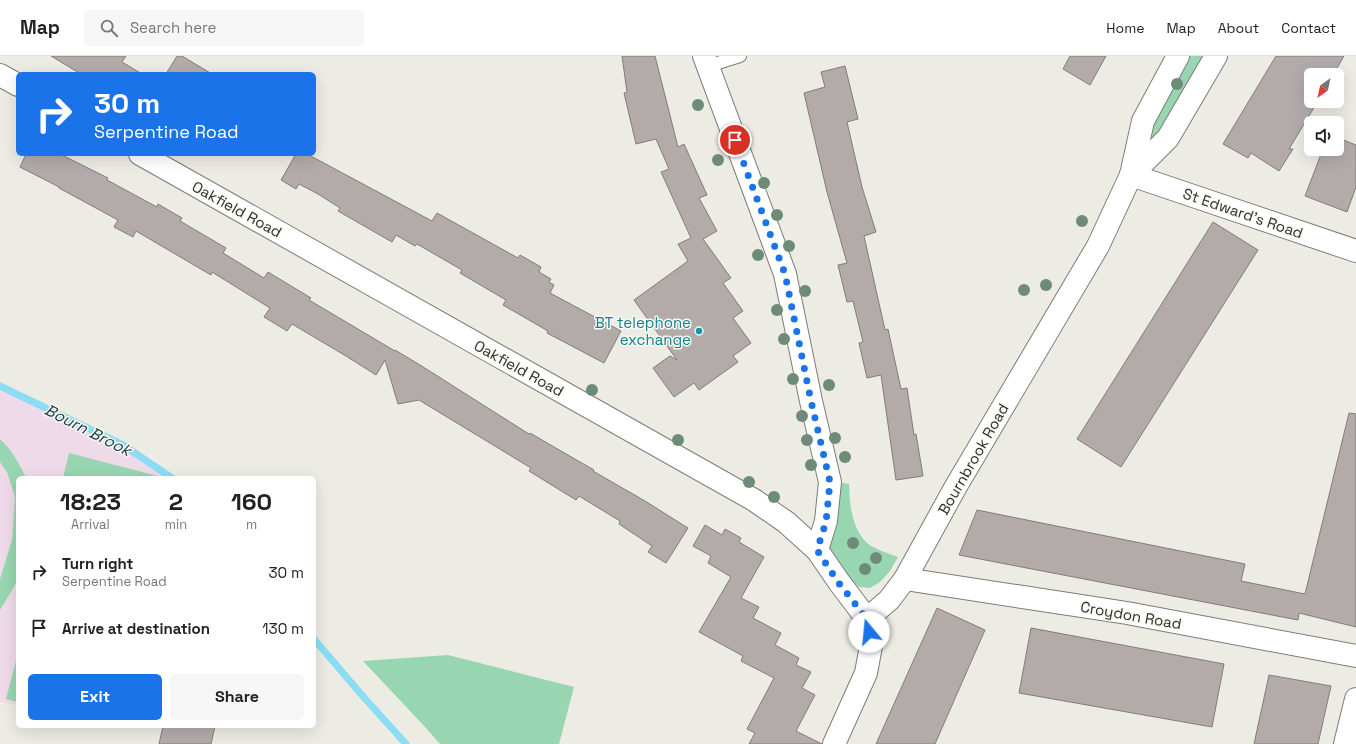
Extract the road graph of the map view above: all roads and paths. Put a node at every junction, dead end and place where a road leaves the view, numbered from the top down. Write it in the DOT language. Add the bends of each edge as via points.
graph roads {
  1 [pos="740,56"];
  2 [pos="1178,56"];
  3 [pos="1216,56"];
  4 [pos="706,61"];
  5 [pos="0,75"];
  6 [pos="16,84"];
  7 [pos="144,156"];
  8 [pos="1131,175"];
  9 [pos="1356,251"];
  10 [pos="817,550"];
  11 [pos="905,579"];
  12 [pos="867,619"];
  13 [pos="1356,656"];
  14 [pos="1356,698"];
  15 [pos="834,744"];
  16 [pos="1345,744"];
  1 -- 4 [label="lane"];
  2 -- 8 [label="street, Bournbrook Road" via="1143,121"];
  3 -- 8 [label="street, Bournbrook Road" via="1168,138"];
  4 -- 10 [label="street" via="785,274 830,482 826,522"];
  5 -- 6 [label="street"];
  7 -- 10 [label="street, Oakfield Road" via="754,500 786,522"];
  8 -- 9 [label="street, St Edward's Road"];
  8 -- 11 [label="street, Bournbrook Road" via="1098,246 955,488"];
  10 -- 12 [label="street, Oakfield Road"];
  11 -- 12 [label="street, Bournbrook Road" via="889,600"];
  11 -- 13 [label="street, Croydon Road" via="1127,613"];
  12 -- 15 [label="street" via="871,646 866,673"];
  14 -- 16 [label="street"];
}
